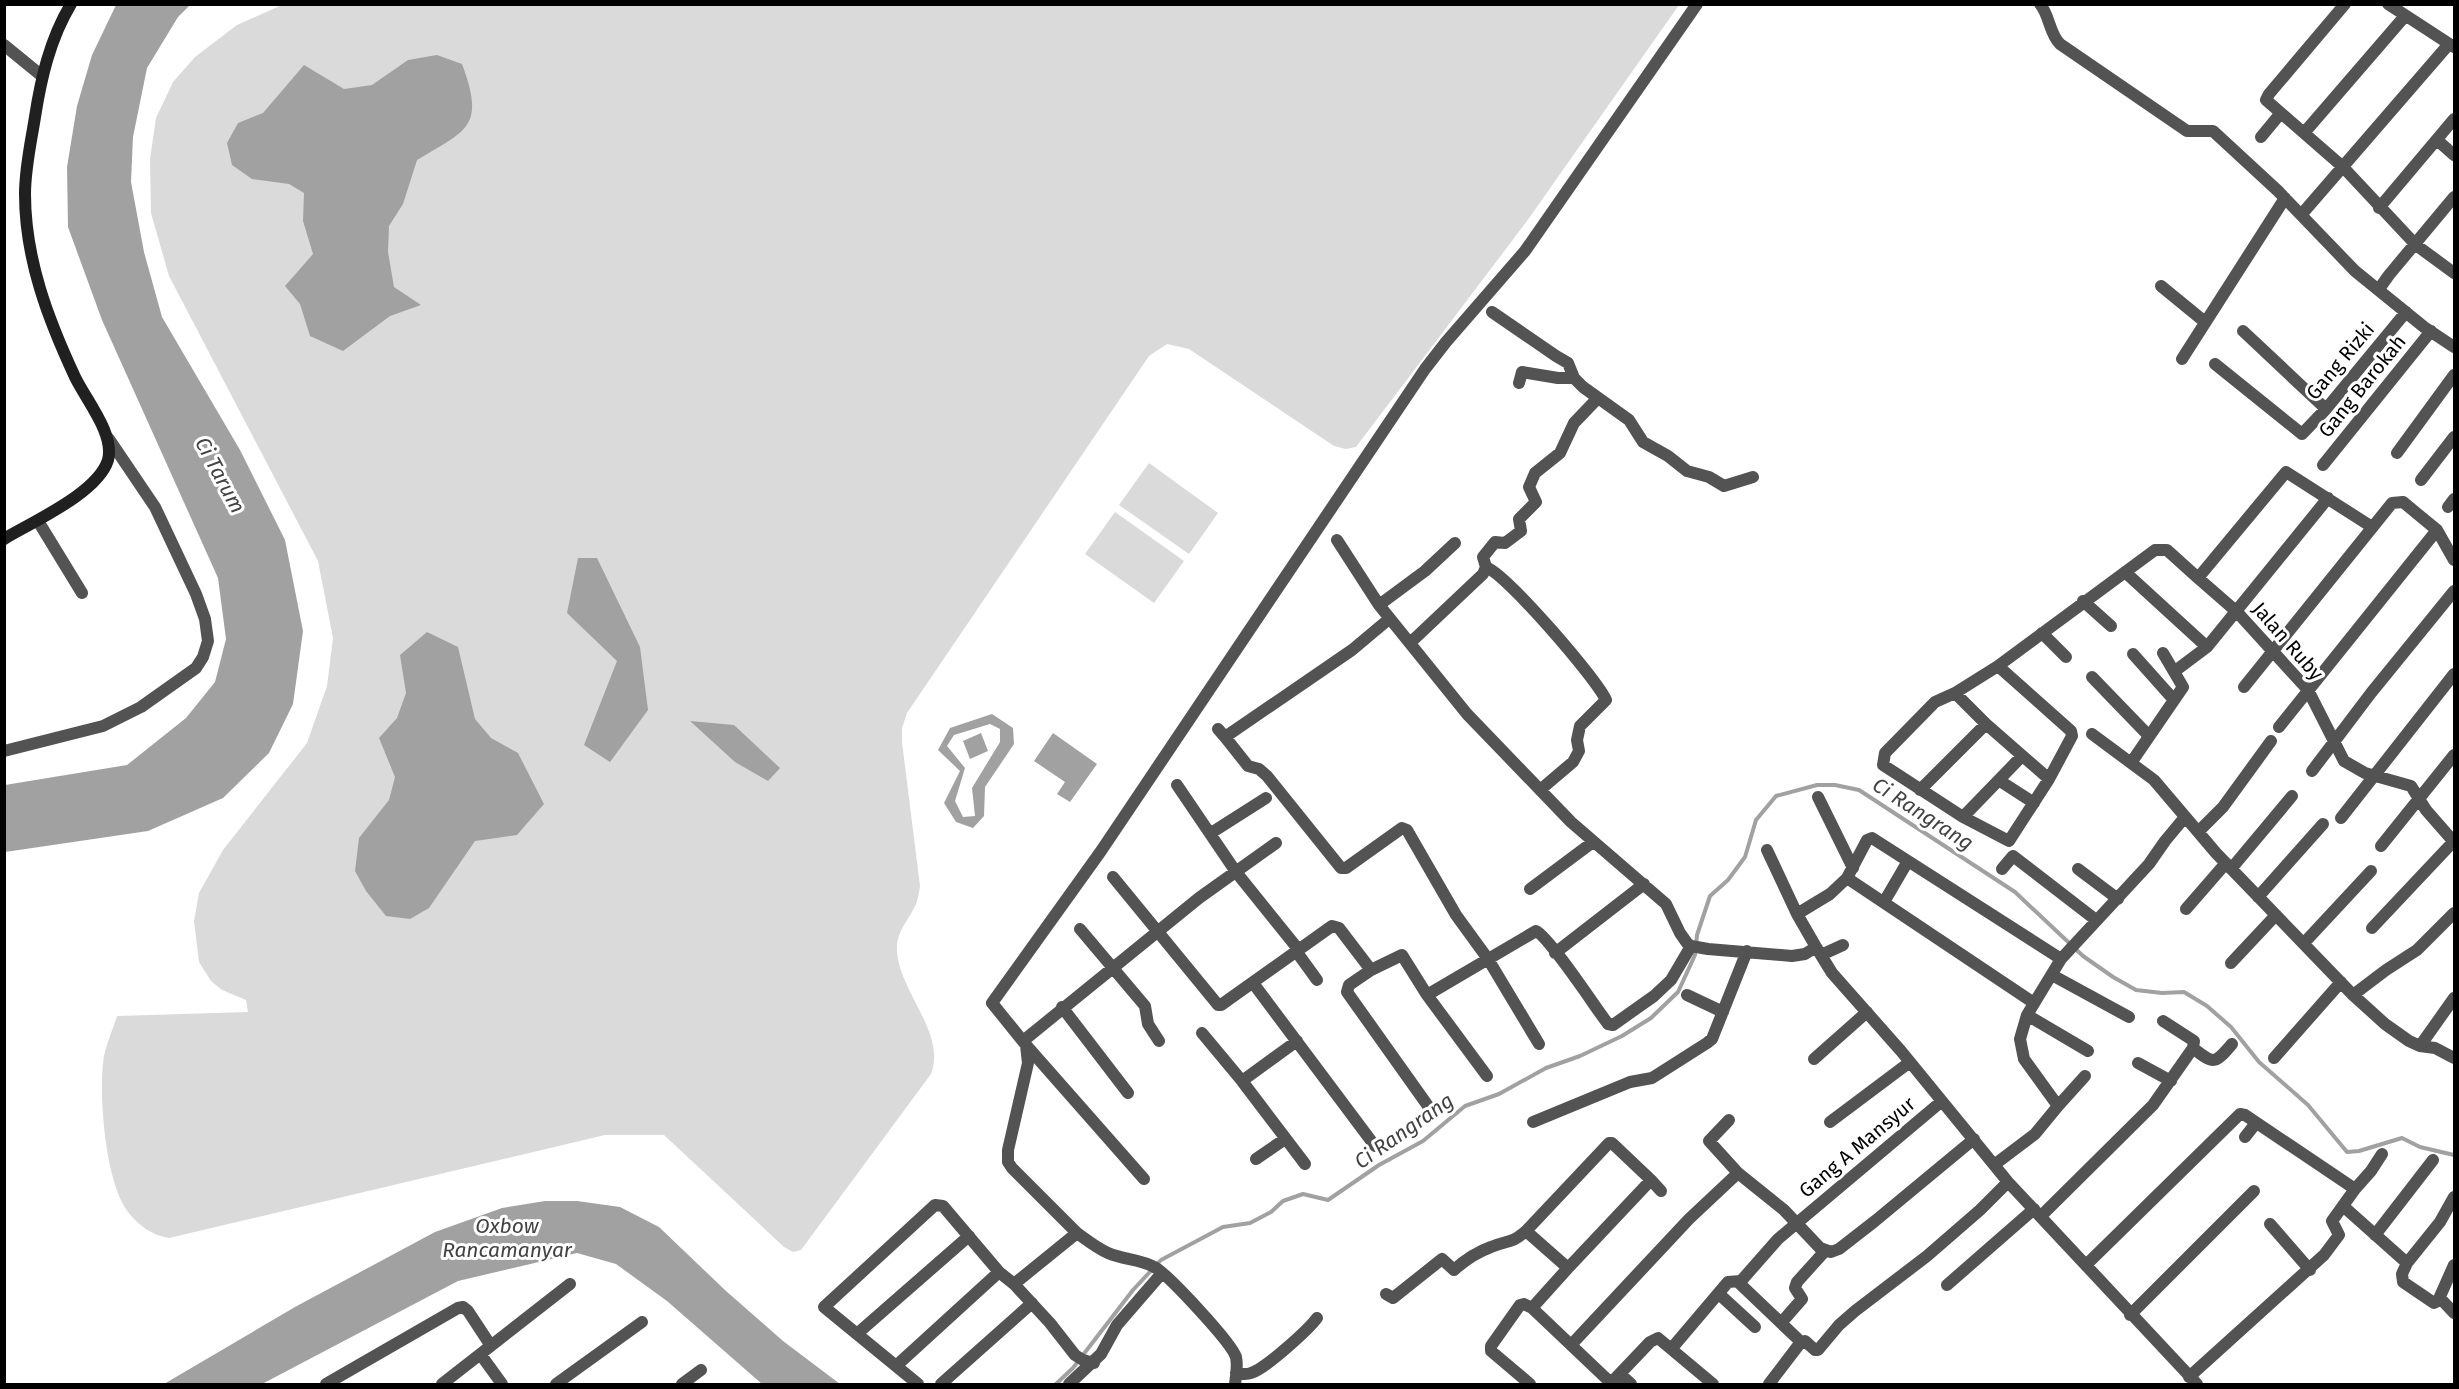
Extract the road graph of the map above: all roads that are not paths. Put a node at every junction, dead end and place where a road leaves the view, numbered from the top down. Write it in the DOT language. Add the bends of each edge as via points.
graph roads {
  1 [pos="70,4"];
  2 [pos="1697,4"];
  3 [pos="2040,4"];
  4 [pos="2345,4"];
  5 [pos="2388,4"];
  6 [pos="2405,16"];
  7 [pos="4,45"];
  8 [pos="2452,46"];
  9 [pos="42,76"];
  10 [pos="2280,114"];
  11 [pos="2454,120"];
  12 [pos="2304,133"];
  13 [pos="2261,137"];
  14 [pos="2437,140"];
  15 [pos="2454,155"];
  16 [pos="2343,167"];
  17 [pos="2454,197"];
  18 [pos="2285,198"];
  19 [pos="2379,208"];
  20 [pos="2301,215"];
  21 [pos="2416,244"];
  22 [pos="2454,273"];
  23 [pos="2161,286"];
  24 [pos="2379,290"];
  25 [pos="1492,312"];
  26 [pos="2406,312"];
  27 [pos="2205,322"];
  28 [pos="2243,331"];
  29 [pos="2431,331"];
  30 [pos="2454,347"];
  31 [pos="2182,359"];
  32 [pos="2215,364"];
  33 [pos="2454,375"];
  34 [pos="1574,378"];
  35 [pos="1519,383"];
  36 [pos="1598,399"];
  37 [pos="2326,409"];
  38 [pos="2454,437"];
  39 [pos="109,439"];
  40 [pos="2397,453"];
  41 [pos="2323,465"];
  42 [pos="1754,477"];
  43 [pos="2421,480"];
  44 [pos="2328,498"];
  45 [pos="38,521"];
  46 [pos="2372,527"];
  47 [pos="2436,530"];
  48 [pos="4,539"];
  49 [pos="1337,540"];
  50 [pos="1455,543"];
  51 [pos="2454,560"];
  52 [pos="1486,567"];
  53 [pos="2126,572"];
  54 [pos="2198,578"];
  55 [pos="2454,591"];
  56 [pos="82,593"];
  57 [pos="2083,601"];
  58 [pos="1379,605"];
  59 [pos="2237,612"];
  60 [pos="1389,619"];
  61 [pos="2111,626"];
  62 [pos="2042,633"];
  63 [pos="1410,643"];
  64 [pos="2207,647"];
  65 [pos="2272,649"];
  66 [pos="2163,653"];
  67 [pos="2133,654"];
  68 [pos="2066,657"];
  69 [pos="1998,666"];
  70 [pos="2179,668"];
  71 [pos="2454,674"];
  72 [pos="2092,677"];
  73 [pos="2244,687"];
  74 [pos="2308,690"];
  75 [pos="1955,693"];
  76 [pos="2174,700"];
  77 [pos="1986,724"];
  78 [pos="2279,727"];
  79 [pos="2092,734"];
  80 [pos="2149,736"];
  81 [pos="2271,741"];
  82 [pos="2333,742"];
  83 [pos="4,751"];
  84 [pos="2454,754"];
  85 [pos="2022,756"];
  86 [pos="2131,763"];
  87 [pos="2312,771"];
  88 [pos="2373,776"];
  89 [pos="2049,779"];
  90 [pos="2000,780"];
  91 [pos="1177,785"];
  92 [pos="1540,790"];
  93 [pos="1920,790"];
  94 [pos="2292,796"];
  95 [pos="1818,797"];
  96 [pos="2419,797"];
  97 [pos="1266,798"];
  98 [pos="2034,803"];
  99 [pos="1963,817"];
  100 [pos="2185,817"];
  101 [pos="2341,819"];
  102 [pos="2323,824"];
  103 [pos="2198,832"];
  104 [pos="1212,834"];
  105 [pos="1593,842"];
  106 [pos="2454,842"];
  107 [pos="1276,843"];
  108 [pos="2381,846"];
  109 [pos="1767,850"];
  110 [pos="1908,861"];
  111 [pos="2229,866"];
  112 [pos="2002,869"];
  113 [pos="2078,869"];
  114 [pos="2371,870"];
  115 [pos="1236,872"];
  116 [pos="1850,873"];
  117 [pos="1113,877"];
  118 [pos="1644,885"];
  119 [pos="1530,889"];
  120 [pos="2258,897"];
  121 [pos="2118,898"];
  122 [pos="1884,902"];
  123 [pos="2186,909"];
  124 [pos="2454,913"];
  125 [pos="1797,914"];
  126 [pos="2276,915"];
  127 [pos="2096,920"];
  128 [pos="2372,927"];
  129 [pos="1080,929"];
  130 [pos="1157,931"];
  131 [pos="2304,943"];
  132 [pos="1843,945"];
  133 [pos="1698,948"];
  134 [pos="1297,950"];
  135 [pos="1747,951"];
  136 [pos="1819,951"];
  137 [pos="1555,953"];
  138 [pos="2065,955"];
  139 [pos="1488,959"];
  140 [pos="2231,963"];
  141 [pos="1112,967"];
  142 [pos="1371,970"];
  143 [pos="2052,975"];
  144 [pos="1317,980"];
  145 [pos="2341,982"];
  146 [pos="1253,983"];
  147 [pos="1427,995"];
  148 [pos="1687,995"];
  149 [pos="2353,995"];
  150 [pos="2454,998"];
  151 [pos="2034,1003"];
  152 [pos="1062,1007"];
  153 [pos="1723,1012"];
  154 [pos="1867,1012"];
  155 [pos="2129,1017"];
  156 [pos="2026,1018"];
  157 [pos="2163,1021"];
  158 [pos="1202,1033"];
  159 [pos="1160,1041"];
  160 [pos="1297,1041"];
  161 [pos="1025,1043"];
  162 [pos="1539,1044"];
  163 [pos="2232,1044"];
  164 [pos="2420,1046"];
  165 [pos="2193,1048"];
  166 [pos="2088,1051"];
  167 [pos="2274,1058"];
  168 [pos="2454,1058"];
  169 [pos="1814,1059"];
  170 [pos="1910,1062"];
  171 [pos="2139,1063"];
  172 [pos="1487,1076"];
  173 [pos="2085,1076"];
  174 [pos="1242,1081"];
  175 [pos="2171,1081"];
  176 [pos="1128,1093"];
  177 [pos="1942,1101"];
  178 [pos="2058,1106"];
  179 [pos="1433,1113"];
  180 [pos="1730,1120"];
  181 [pos="1533,1122"];
  182 [pos="1830,1122"];
  183 [pos="2256,1123"];
  184 [pos="2245,1137"];
  185 [pos="1285,1139"];
  186 [pos="1974,1139"];
  187 [pos="1375,1146"];
  188 [pos="2382,1154"];
  189 [pos="1256,1159"];
  190 [pos="2433,1160"];
  191 [pos="1305,1164"];
  192 [pos="1994,1165"];
  193 [pos="1738,1173"];
  194 [pos="1144,1179"];
  195 [pos="1651,1180"];
  196 [pos="2008,1182"];
  197 [pos="2355,1189"];
  198 [pos="1661,1191"];
  199 [pos="2254,1191"];
  200 [pos="2454,1197"];
  201 [pos="2343,1206"];
  202 [pos="2037,1213"];
  203 [pos="1798,1222"];
  204 [pos="2270,1224"];
  205 [pos="1526,1231"];
  206 [pos="1077,1233"];
  207 [pos="2375,1235"];
  208 [pos="969,1236"];
  209 [pos="1825,1251"];
  210 [pos="2407,1263"];
  211 [pos="2086,1265"];
  212 [pos="2454,1265"];
  213 [pos="1568,1268"];
  214 [pos="2310,1269"];
  215 [pos="1160,1271"];
  216 [pos="999,1272"];
  217 [pos="1738,1282"];
  218 [pos="570,1284"];
  219 [pos="1014,1284"];
  220 [pos="1947,1285"];
  221 [pos="1386,1294"];
  222 [pos="1719,1294"];
  223 [pos="2440,1298"];
  224 [pos="1032,1303"];
  225 [pos="1532,1308"];
  226 [pos="2454,1313"];
  227 [pos="2130,1315"];
  228 [pos="1317,1317"];
  229 [pos="642,1322"];
  230 [pos="1781,1323"];
  231 [pos="1755,1327"];
  232 [pos="858,1334"];
  233 [pos="1801,1342"];
  234 [pos="1571,1345"];
  235 [pos="490,1346"];
  236 [pos="1672,1348"];
  237 [pos="481,1355"];
  238 [pos="1084,1359"];
  239 [pos="896,1366"];
  240 [pos="700,1370"];
  241 [pos="1236,1379"];
  242 [pos="1613,1380"];
  243 [pos="2193,1381"];
  244 [pos="326,1384"];
  245 [pos="442,1384"];
  246 [pos="502,1384"];
  247 [pos="556,1384"];
  248 [pos="682,1384"];
  249 [pos="918,1384"];
  250 [pos="941,1384"];
  251 [pos="1070,1384"];
  252 [pos="1530,1384"];
  253 [pos="1631,1384"];
  254 [pos="1713,1384"];
  255 [pos="1769,1384"];
  1 -- 9 [label="street"];
  2 -- 161 [label="street" via="1525,251 1425,369 1101,851 992,1003"];
  3 -- 18 [label="street" via="2060,44 2187,131 2213,131"];
  4 -- 10 [label="street" via="2269,94 2267,102"];
  5 -- 6 [label="street"];
  6 -- 8 [label="street"];
  6 -- 12 [label="street"];
  7 -- 9 [label="street"];
  8 -- 16 [label="street"];
  9 -- 39 [label="street" via="26,175 31,255 47,312 76,379"];
  10 -- 12 [label="street"];
  10 -- 13 [label="street"];
  11 -- 14 [label="street"];
  12 -- 16 [label="street"];
  14 -- 15 [label="street"];
  14 -- 19 [label="street"];
  16 -- 19 [label="street"];
  16 -- 20 [label="street"];
  17 -- 21 [label="street"];
  18 -- 20 [label="street"];
  18 -- 27 [label="street"];
  19 -- 21 [label="street"];
  20 -- 24 [label="street"];
  21 -- 22 [label="street"];
  21 -- 24 [label="street"];
  23 -- 27 [label="street"];
  24 -- 26 [label="street"];
  25 -- 34 [label="street" via="1568,363"];
  26 -- 29 [label="street"];
  26 -- 37 [label="street, Gang Rizki"];
  27 -- 31 [label="street"];
  28 -- 37 [label="street"];
  29 -- 30 [label="street"];
  29 -- 41 [label="street, Gang Barokah"];
  32 -- 37 [label="street, Gang Rizki" via="2298,433 2305,434"];
  33 -- 40 [label="street"];
  34 -- 35 [label="street" via="1522,372"];
  34 -- 36 [label="street"];
  36 -- 42 [label="street" via="1629,420 1646,445 1687,471 1724,486"];
  36 -- 52 [label="street" via="1574,423 1560,453 1533,476 1529,487 1535,504 1519,519 1520,533 1504,543 1495,542 1484,556"];
  38 -- 43 [label="street"];
  39 -- 45 [label="street" via="108,460 102,470 86,488"];
  39 -- 83 [label="street" via="155,507 196,594 208,641 203,657 196,668 141,707 103,726"];
  44 -- 46 [label="street"];
  44 -- 54 [label="street" via="2288,472 2283,473"];
  44 -- 59 [label="street"];
  45 -- 48 [label="street"];
  45 -- 56 [label="street"];
  46 -- 47 [label="street" via="2392,503 2403,502"];
  46 -- 65 [label="street"];
  47 -- 51 [label="street"];
  47 -- 74 [label="street"];
  49 -- 58 [label="street"];
  50 -- 58 [label="street"];
  52 -- 63 [label="street"];
  52 -- 92 [label="street" via="1498,573 1524,599 1606,700 1580,726 1579,751 1573,762"];
  53 -- 54 [label="street, Jalan Ruby" via="2160,548"];
  53 -- 57 [label="street"];
  53 -- 64 [label="street"];
  54 -- 59 [label="street, Jalan Ruby"];
  55 -- 82 [label="street"];
  57 -- 61 [label="street"];
  57 -- 62 [label="street"];
  58 -- 60 [label="street"];
  59 -- 64 [label="street"];
  59 -- 65 [label="street, Jalan Ruby"];
  60 -- 63 [label="street"];
  60 -- 139 [label="street" via="1352,650 1222,733 1248,766 1267,776 1341,868 1406,829 1462,924"];
  62 -- 68 [label="street"];
  62 -- 69 [label="street"];
  63 -- 92 [label="street" via="1467,714"];
  64 -- 70 [label="street"];
  65 -- 73 [label="street"];
  65 -- 74 [label="street, Jalan Ruby"];
  66 -- 76 [label="street" via="2182,685"];
  67 -- 76 [label="street"];
  69 -- 75 [label="street"];
  69 -- 89 [label="street" via="2071,731 2071,739"];
  71 -- 88 [label="street"];
  72 -- 80 [label="street"];
  74 -- 78 [label="street"];
  74 -- 82 [label="street, Jalan Ruby"];
  75 -- 77 [label="street"];
  75 -- 93 [label="street" via="1935,702 1884,756 1884,767"];
  76 -- 80 [label="street"];
  77 -- 85 [label="street"];
  77 -- 93 [label="street"];
  79 -- 86 [label="street"];
  80 -- 86 [label="street"];
  81 -- 103 [label="street" via="2223,807"];
  82 -- 87 [label="street"];
  82 -- 88 [label="street, Jalan Ruby" via="2348,765"];
  84 -- 96 [label="street"];
  85 -- 89 [label="street"];
  85 -- 90 [label="street"];
  86 -- 100 [label="street" via="2160,785"];
  88 -- 96 [label="street, Jalan Ruby" via="2411,786"];
  88 -- 101 [label="street"];
  89 -- 98 [label="street"];
  90 -- 98 [label="street"];
  90 -- 99 [label="street"];
  91 -- 104 [label="street"];
  92 -- 105 [label="street"];
  93 -- 99 [label="street"];
  94 -- 111 [label="street"];
  95 -- 116 [label="street"];
  96 -- 106 [label="street"];
  96 -- 108 [label="street"];
  97 -- 104 [label="street"];
  98 -- 99 [label="street" via="2009,841"];
  100 -- 103 [label="street"];
  100 -- 121 [label="street"];
  102 -- 120 [label="street"];
  103 -- 111 [label="street"];
  104 -- 115 [label="street"];
  105 -- 118 [label="street"];
  105 -- 119 [label="street"];
  106 -- 128 [label="street"];
  107 -- 115 [label="street"];
  109 -- 125 [label="street"];
  110 -- 116 [label="street" via="1871,838"];
  110 -- 122 [label="street"];
  110 -- 138 [label="street"];
  111 -- 120 [label="street"];
  111 -- 123 [label="street"];
  112 -- 127 [label="street" via="2013,856"];
  113 -- 121 [label="street"];
  114 -- 131 [label="street"];
  115 -- 130 [label="street"];
  115 -- 134 [label="street"];
  116 -- 122 [label="street"];
  116 -- 125 [label="street" via="1830,894"];
  117 -- 130 [label="street"];
  118 -- 133 [label="street" via="1666,904 1680,933"];
  118 -- 137 [label="street"];
  120 -- 126 [label="street"];
  121 -- 127 [label="street"];
  122 -- 151 [label="street"];
  124 -- 149 [label="street" via="2417,951"];
  125 -- 136 [label="street"];
  126 -- 131 [label="street"];
  126 -- 140 [label="street"];
  127 -- 138 [label="street"];
  129 -- 141 [label="street"];
  130 -- 141 [label="street"];
  130 -- 146 [label="street" via="1218,1005"];
  131 -- 145 [label="street"];
  132 -- 136 [label="street"];
  133 -- 135 [label="street"];
  133 -- 137 [label="street" via="1654,996 1612,1025"];
  134 -- 142 [label="street" via="1336,926"];
  134 -- 144 [label="street"];
  134 -- 146 [label="street"];
  135 -- 136 [label="street" via="1792,956"];
  135 -- 153 [label="street"];
  136 -- 154 [label="street" via="1832,973"];
  137 -- 139 [label="street" via="1534,931"];
  138 -- 143 [label="street"];
  139 -- 147 [label="street"];
  139 -- 162 [label="street"];
  141 -- 152 [label="street"];
  141 -- 159 [label="street" via="1145,1006 1148,1024"];
  142 -- 147 [label="street" via="1402,955"];
  142 -- 179 [label="street" via="1349,984 1347,992"];
  143 -- 151 [label="street"];
  143 -- 155 [label="street"];
  145 -- 149 [label="street"];
  145 -- 167 [label="street"];
  146 -- 160 [label="street"];
  147 -- 172 [label="street"];
  148 -- 153 [label="street"];
  149 -- 164 [label="street" via="2385,1024"];
  150 -- 164 [label="street"];
  151 -- 156 [label="street"];
  152 -- 161 [label="street"];
  152 -- 176 [label="street"];
  153 -- 181 [label="street" via="1712,1039 1664,1072"];
  154 -- 169 [label="street"];
  154 -- 170 [label="street"];
  156 -- 166 [label="street"];
  156 -- 178 [label="street" via="2020,1046 2027,1065"];
  157 -- 165 [label="street" via="2194,1041"];
  158 -- 174 [label="street"];
  160 -- 174 [label="street"];
  160 -- 187 [label="street"];
  161 -- 194 [label="street"];
  161 -- 206 [label="street" via="1028,1063 1012,1123 1008,1162"];
  163 -- 165 [label="street" via="2215,1061"];
  164 -- 168 [label="street" via="2435,1048"];
  165 -- 175 [label="street"];
  170 -- 177 [label="street"];
  170 -- 182 [label="street"];
  171 -- 175 [label="street"];
  173 -- 178 [label="street"];
  174 -- 185 [label="street"];
  175 -- 202 [label="street" via="2153,1105"];
  177 -- 186 [label="street"];
  177 -- 203 [label="street, Gang A Mansyur"];
  178 -- 192 [label="street" via="2035,1134"];
  180 -- 193 [label="street" via="1709,1141"];
  183 -- 184 [label="street"];
  183 -- 197 [label="street"];
  183 -- 211 [label="street" via="2238,1114"];
  185 -- 189 [label="street"];
  185 -- 191 [label="street"];
  186 -- 192 [label="street"];
  186 -- 209 [label="street" via="1839,1249"];
  188 -- 197 [label="street"];
  190 -- 207 [label="street"];
  192 -- 196 [label="street"];
  193 -- 203 [label="street"];
  193 -- 234 [label="street" via="1689,1219"];
  195 -- 198 [label="street"];
  195 -- 205 [label="street" via="1609,1143"];
  195 -- 213 [label="street"];
  196 -- 202 [label="street"];
  196 -- 233 [label="street" via="1927,1256 1839,1325 1818,1350"];
  197 -- 201 [label="street"];
  199 -- 227 [label="street"];
  200 -- 210 [label="street" via="2440,1222"];
  201 -- 207 [label="street"];
  201 -- 214 [label="street" via="2332,1221 2339,1235"];
  202 -- 211 [label="street"];
  202 -- 220 [label="street"];
  203 -- 209 [label="street"];
  203 -- 217 [label="street, Gang A Mansyur"];
  204 -- 214 [label="street"];
  205 -- 213 [label="street"];
  205 -- 221 [label="street" via="1512,1242 1470,1256 1454,1270 1442,1259 1393,1298"];
  206 -- 215 [label="street" via="1107,1252"];
  206 -- 219 [label="street"];
  207 -- 210 [label="street"];
  208 -- 216 [label="street"];
  208 -- 232 [label="street"];
  208 -- 232 [label="street" via="943,1206 935,1205 825,1306"];
  209 -- 230 [label="street" via="1797,1282 1795,1288 1802,1299"];
  210 -- 223 [label="street" via="2402,1276 2405,1284 2433,1303"];
  211 -- 227 [label="street"];
  212 -- 223 [label="street"];
  213 -- 225 [label="street"];
  214 -- 243 [label="street"];
  215 -- 238 [label="street" via="1117,1325 1101,1354"];
  215 -- 241 [label="street" via="1223,1336 1236,1357"];
  216 -- 219 [label="street"];
  216 -- 239 [label="street"];
  217 -- 222 [label="street, Gang A Mansyur" via="1729,1282"];
  217 -- 230 [label="street"];
  218 -- 235 [label="street"];
  219 -- 224 [label="street"];
  222 -- 231 [label="street"];
  222 -- 236 [label="street"];
  223 -- 226 [label="street"];
  224 -- 238 [label="street"];
  224 -- 250 [label="street"];
  225 -- 234 [label="street"];
  225 -- 252 [label="street" via="1520,1305 1491,1346 1491,1351"];
  227 -- 243 [label="street"];
  228 -- 241 [label="street" via="1264,1366"];
  229 -- 247 [label="street"];
  230 -- 233 [label="street"];
  232 -- 239 [label="street"];
  233 -- 255 [label="street"];
  234 -- 242 [label="street"];
  235 -- 237 [label="street"];
  235 -- 244 [label="street" via="468,1311 458,1308"];
  236 -- 242 [label="street" via="1660,1339 1653,1340"];
  236 -- 254 [label="street"];
  237 -- 245 [label="street"];
  237 -- 246 [label="street"];
  238 -- 251 [label="street"];
  239 -- 249 [label="street"];
  240 -- 248 [label="street"];
  242 -- 253 [label="street"];
}
